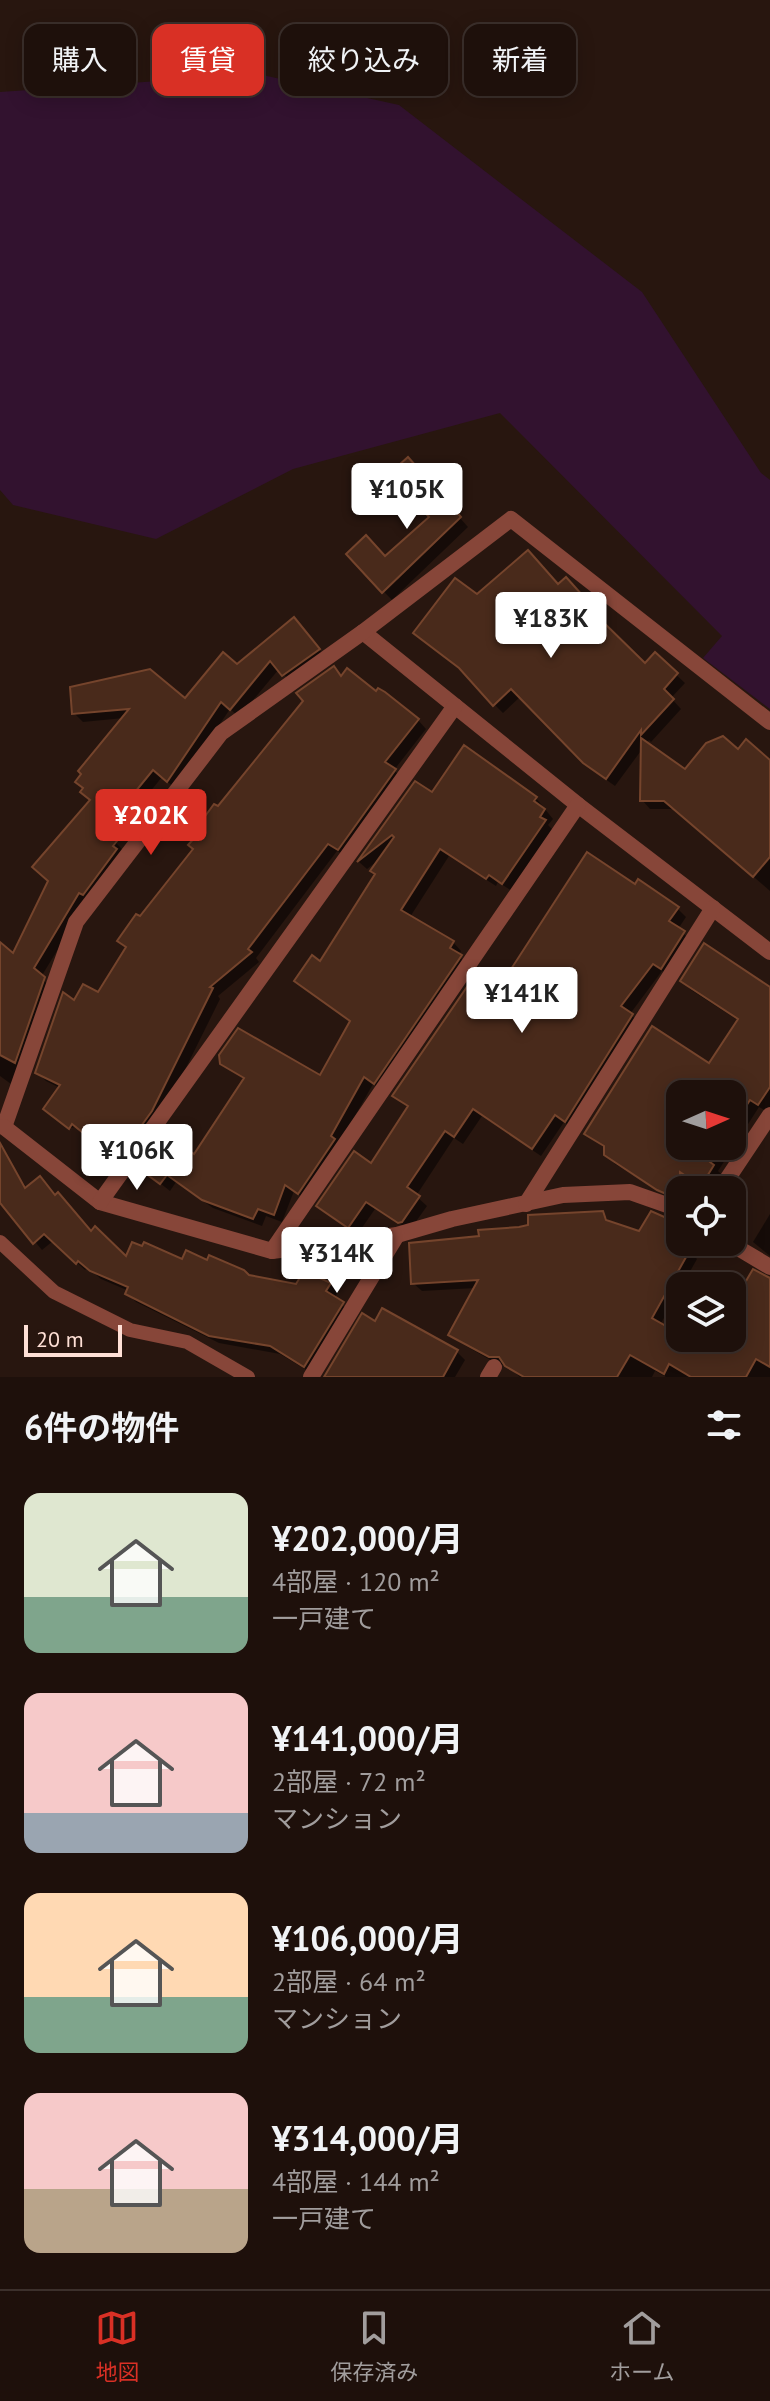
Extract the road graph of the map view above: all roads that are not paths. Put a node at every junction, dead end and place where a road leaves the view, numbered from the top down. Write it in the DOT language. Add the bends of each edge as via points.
graph roads {
  1 [pos="363,632"];
  2 [pos="455,706"];
  3 [pos="770,722"];
  4 [pos="578,805"];
  5 [pos="713,908"];
  6 [pos="770,952"];
  7 [pos="770,1115"];
  8 [pos="2,1128"];
  9 [pos="729,1176"];
  10 [pos="100,1202"];
  11 [pos="526,1204"];
  12 [pos="666,1205"];
  13 [pos="397,1235"];
  14 [pos="0,1242"];
  15 [pos="272,1251"];
  16 [pos="746,1253"];
  17 [pos="770,1267"];
  18 [pos="248,1377"];
  19 [pos="311,1377"];
  1 -- 2 [label="street"];
  1 -- 3 [label="street" via="511,519"];
  1 -- 8 [label="street" via="221,733 76,922"];
  2 -- 4 [label="street"];
  2 -- 10 [label="street"];
  4 -- 5 [label="street"];
  4 -- 15 [label="street"];
  5 -- 6 [label="street"];
  5 -- 11 [label="street"];
  7 -- 9 [label="street"];
  8 -- 10 [label="street"];
  10 -- 15 [label="street"];
  11 -- 12 [label="street" via="563,1195 630,1192"];
  11 -- 13 [label="street"];
  13 -- 15 [label="street"];
  13 -- 19 [label="street"];
  14 -- 18 [label="lane" via="54,1292 130,1330 187,1342"];
  16 -- 17 [label="street"];
}
